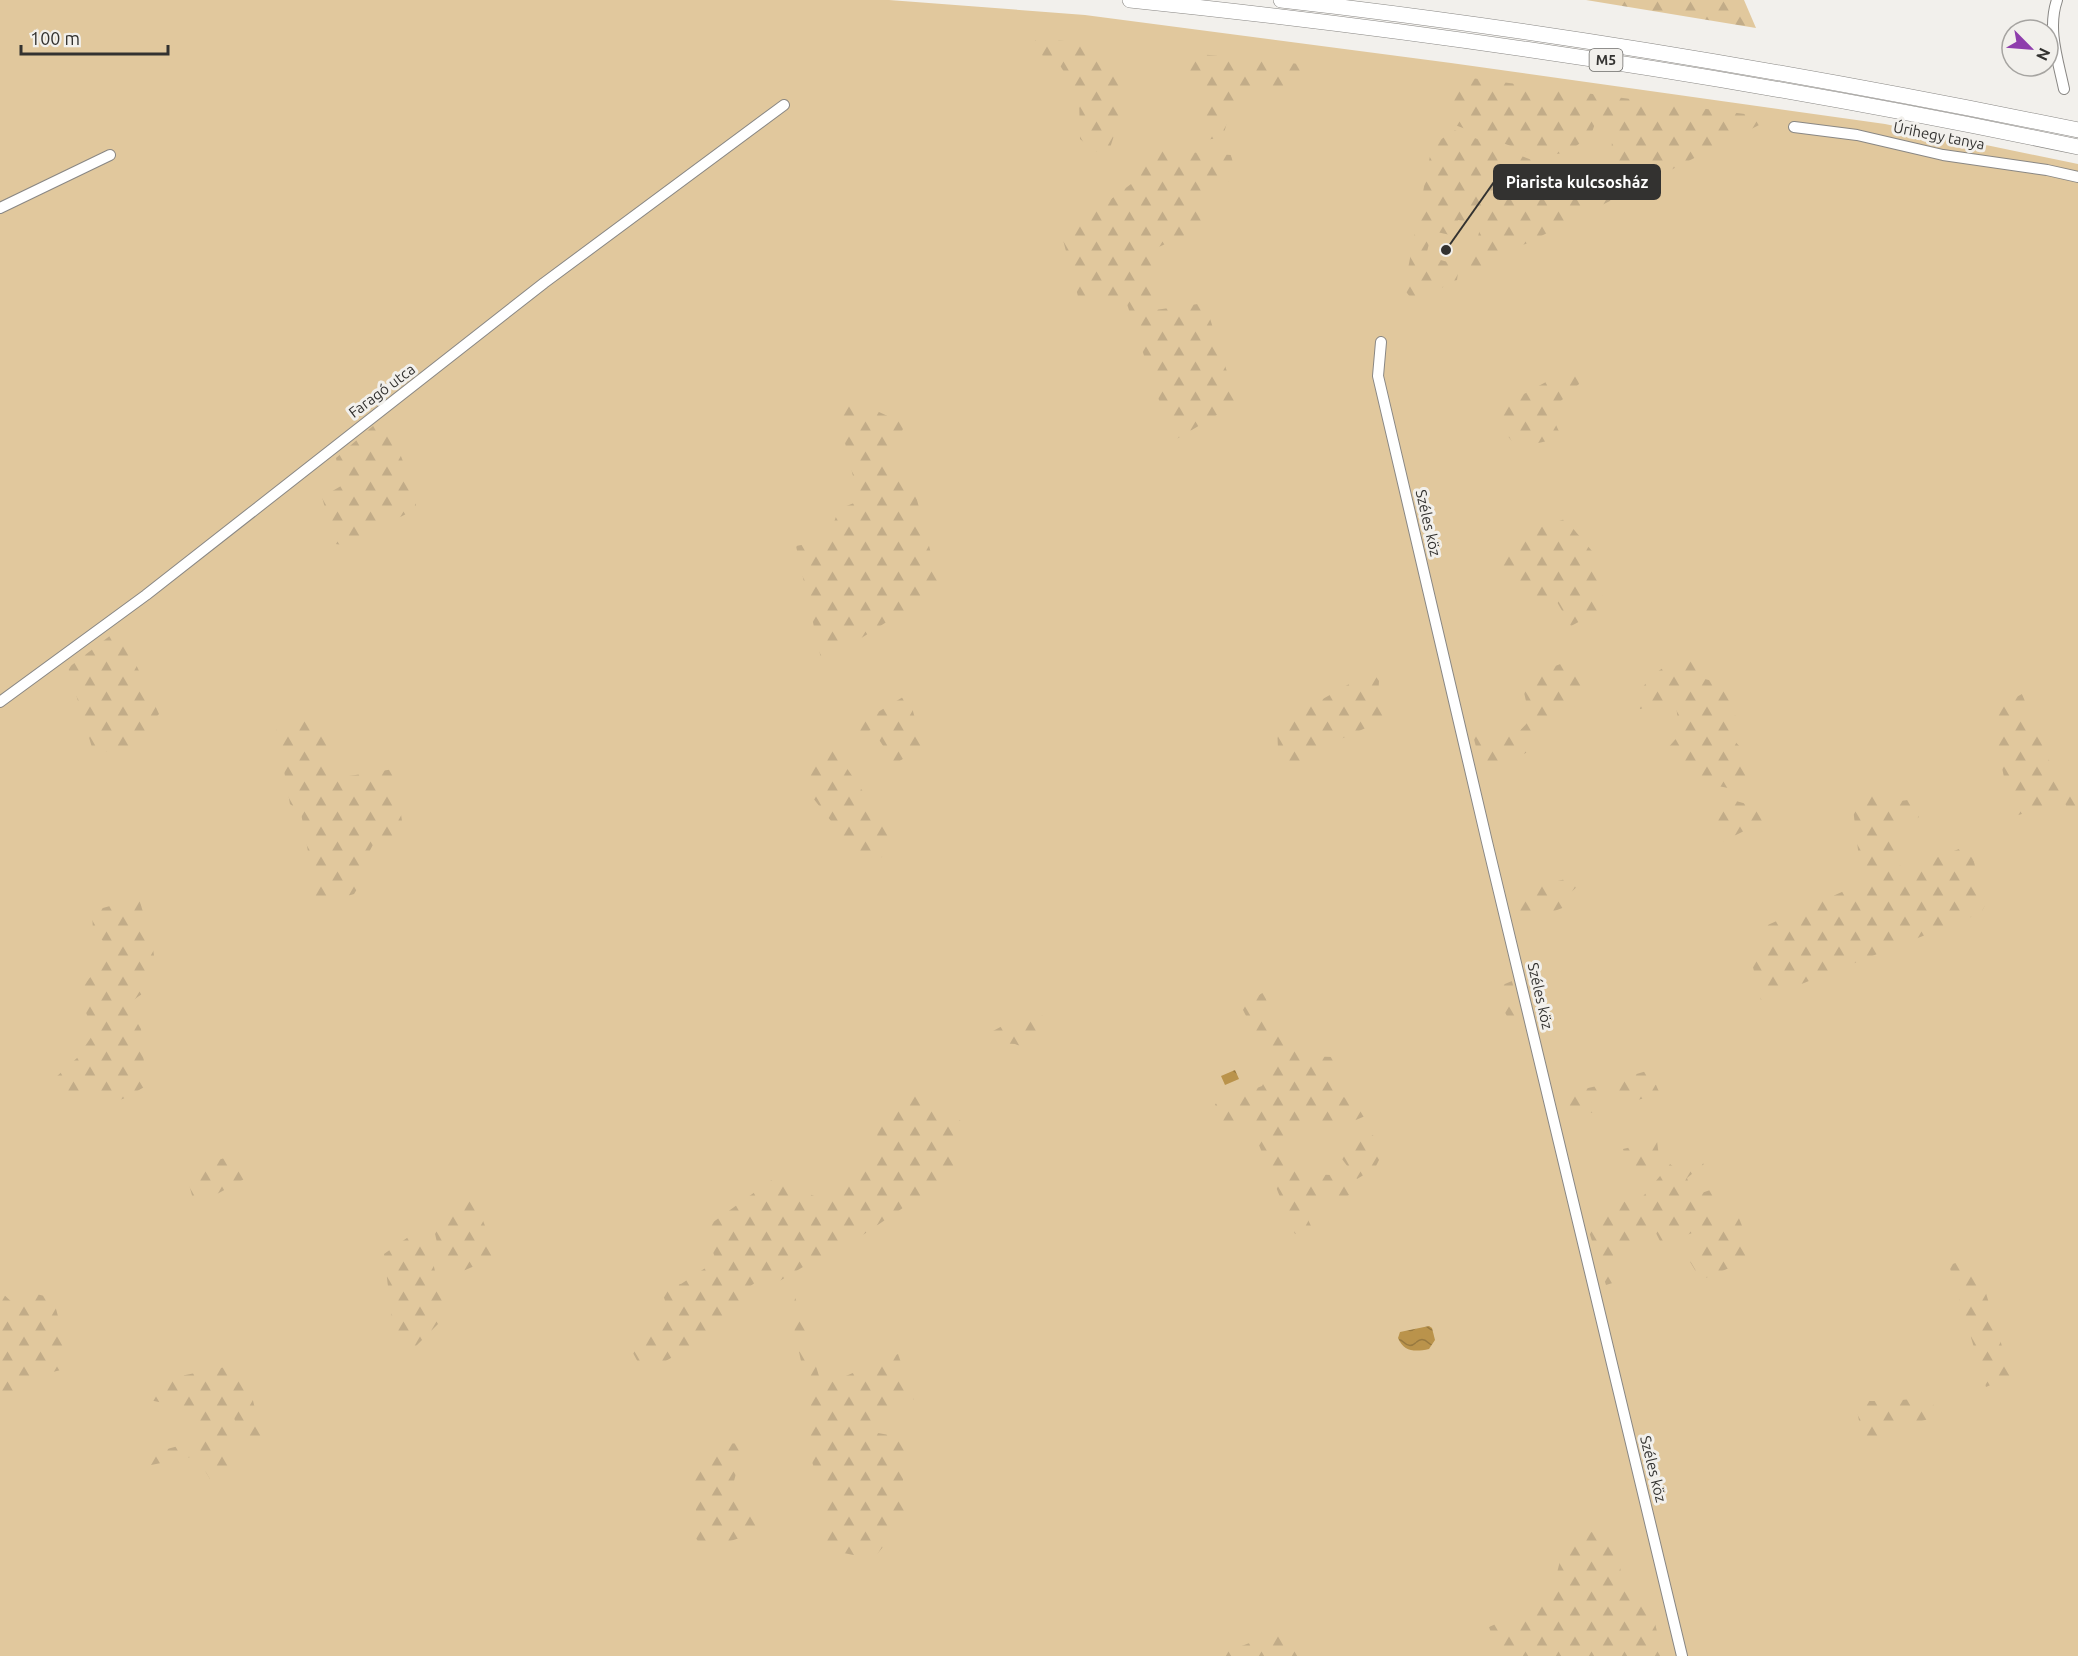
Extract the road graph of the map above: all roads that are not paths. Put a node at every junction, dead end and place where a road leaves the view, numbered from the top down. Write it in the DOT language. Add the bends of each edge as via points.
graph roads {
  1 [pos="1130,0"];
  2 [pos="1281,0"];
  3 [pos="2057,0"];
  4 [pos="2064,89"];
  5 [pos="784,105"];
  6 [pos="1794,127"];
  7 [pos="2078,130"];
  8 [pos="2078,147"];
  9 [pos="110,155"];
  10 [pos="2078,177"];
  11 [pos="0,208"];
  12 [pos="1381,342"];
  13 [pos="0,702"];
  14 [pos="1682,1656"];
  1 -- 8 [label="highway, M5" via="1356,25 1598,59 1914,113"];
  2 -- 7 [label="highway, M5" via="1711,61"];
  3 -- 4 [label="street" via="2052,26"];
  5 -- 13 [label="street, Faragó utca" via="544,283 146,596"];
  6 -- 10 [label="street, Úrihegy tanya" via="1857,135 1944,155"];
  9 -- 11 [label="street"];
  12 -- 14 [label="street, Széles köz" via="1378,376"];
}
